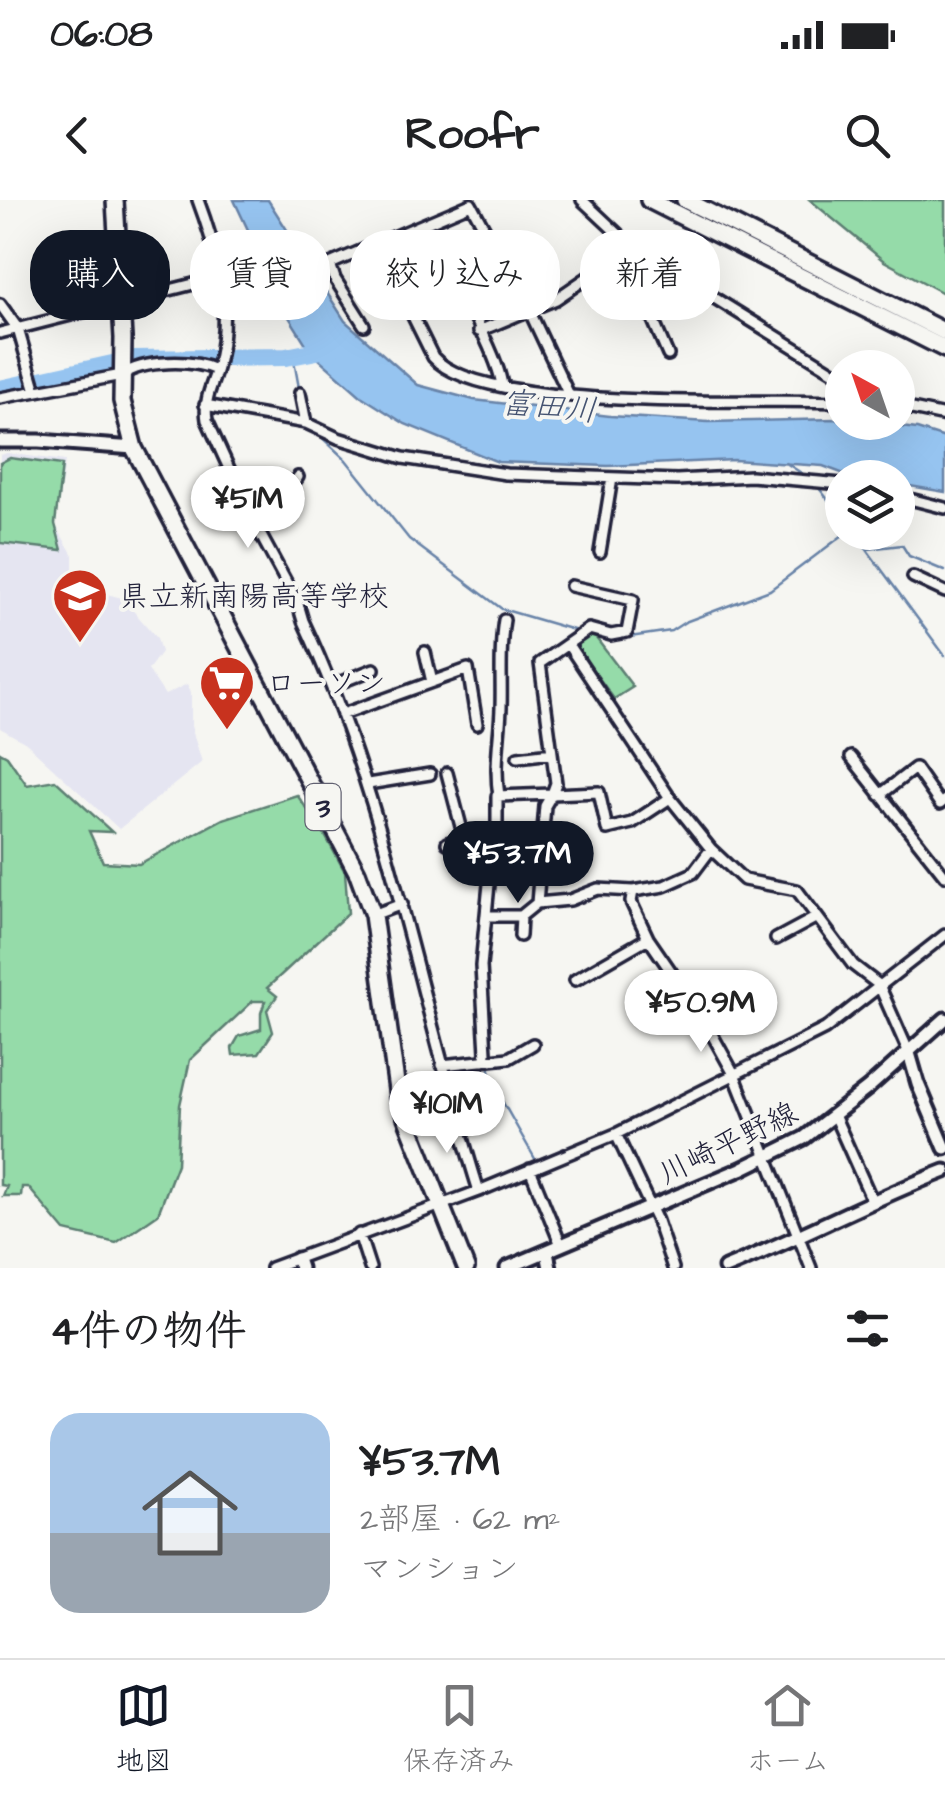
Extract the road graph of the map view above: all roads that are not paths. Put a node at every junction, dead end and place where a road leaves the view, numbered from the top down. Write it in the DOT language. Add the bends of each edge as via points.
graph roads {
  1 [pos="114,200"];
  2 [pos="198,200"];
  3 [pos="582,200"];
  4 [pos="650,200"];
  5 [pos="685,200"];
  6 [pos="424,224"];
  7 [pos="116,230"];
  8 [pos="209,230"];
  9 [pos="410,230"];
  10 [pos="485,230"];
  11 [pos="614,230"];
  12 [pos="350,255"];
  13 [pos="720,301"];
  14 [pos="350,302"];
  15 [pos="0,304"];
  16 [pos="57,320"];
  17 [pos="122,320"];
  18 [pos="221,320"];
  19 [pos="362,320"];
  20 [pos="414,320"];
  21 [pos="505,320"];
  22 [pos="534,320"];
  23 [pos="653,320"];
  24 [pos="364,324"];
  25 [pos="18,330"];
  26 [pos="479,331"];
  27 [pos="945,332"];
  28 [pos="0,333"];
  29 [pos="945,349"];
  30 [pos="668,355"];
  31 [pos="122,365"];
  32 [pos="825,366"];
  33 [pos="217,367"];
  34 [pos="502,386"];
  35 [pos="36,391"];
  36 [pos="300,393"];
  37 [pos="569,394"];
  38 [pos="0,398"];
  39 [pos="825,402"];
  40 [pos="205,405"];
  41 [pos="915,410"];
  42 [pos="945,416"];
  43 [pos="306,423"];
  44 [pos="0,441"];
  45 [pos="134,448"];
  46 [pos="298,477"];
  47 [pos="612,478"];
  48 [pos="825,483"];
  49 [pos="915,500"];
  50 [pos="945,508"];
  51 [pos="251,517"];
  52 [pos="600,552"];
  53 [pos="913,577"];
  54 [pos="571,586"];
  55 [pos="945,592"];
  56 [pos="504,620"];
  57 [pos="569,646"];
  58 [pos="425,652"];
  59 [pos="374,669"];
  60 [pos="432,682"];
  61 [pos="331,686"];
  62 [pos="343,714"];
  63 [pos="477,724"];
  64 [pos="552,754"];
  65 [pos="518,756"];
  66 [pos="851,757"];
  67 [pos="424,772"];
  68 [pos="447,772"];
  69 [pos="368,784"];
  70 [pos="552,794"];
  71 [pos="880,794"];
  72 [pos="499,796"];
  73 [pos="670,798"];
  74 [pos="945,800"];
  75 [pos="494,834"];
  76 [pos="464,838"];
  77 [pos="447,843"];
  78 [pos="711,849"];
  79 [pos="945,876"];
  80 [pos="633,891"];
  81 [pos="537,903"];
  82 [pos="402,904"];
  83 [pos="374,915"];
  84 [pos="488,916"];
  85 [pos="521,916"];
  86 [pos="817,918"];
  87 [pos="945,935"];
  88 [pos="520,936"];
  89 [pos="648,938"];
  90 [pos="776,939"];
  91 [pos="575,980"];
  92 [pos="879,985"];
  93 [pos="945,1018"];
  94 [pos="533,1044"];
  95 [pos="909,1053"];
  96 [pos="484,1062"];
  97 [pos="442,1065"];
  98 [pos="734,1074"];
  99 [pos="494,1094"];
  100 [pos="452,1108"];
  101 [pos="834,1115"];
  102 [pos="616,1134"];
  103 [pos="945,1148"];
  104 [pos="766,1158"];
  105 [pos="530,1169"];
  106 [pos="945,1171"];
  107 [pos="479,1191"];
  108 [pos="872,1200"];
  109 [pos="440,1204"];
  110 [pos="651,1209"];
  111 [pos="359,1234"];
  112 [pos="798,1238"];
  113 [pos="561,1245"];
  114 [pos="547,1252"];
  115 [pos="299,1263"];
  116 [pos="271,1268"];
  117 [pos="370,1268"];
  118 [pos="466,1268"];
  119 [pos="506,1268"];
  120 [pos="550,1268"];
  121 [pos="673,1268"];
  122 [pos="724,1268"];
  123 [pos="811,1268"];
  1 -- 7 [label="main road, 3"];
  2 -- 8 [label="street"];
  3 -- 11 [label="street"];
  4 -- 29 [label="main road"];
  5 -- 27 [label="main road"];
  6 -- 9 [label="street"];
  6 -- 10 [label="street" via="471,204"];
  6 -- 26 [label="street"];
  12 -- 14 [label="street" via="330,264"];
  13 -- 32 [label="street"];
  15 -- 25 [label="street"];
  16 -- 25 [label="street"];
  17 -- 31 [label="main road, 3"];
  18 -- 33 [label="street"];
  19 -- 24 [label="street"];
  20 -- 34 [label="street" via="442,368"];
  21 -- 26 [label="street"];
  22 -- 37 [label="street"];
  23 -- 30 [label="street"];
  25 -- 28 [label="street"];
  25 -- 35 [label="street"];
  26 -- 34 [label="street"];
  31 -- 33 [label="street"];
  31 -- 35 [label="street"];
  31 -- 45 [label="main road, 3" via="122,401"];
  33 -- 40 [label="street"];
  34 -- 37 [label="street"];
  35 -- 38 [label="street"];
  36 -- 43 [label="street"];
  37 -- 39 [label="street"];
  40 -- 43 [label="street"];
  40 -- 51 [label="street"];
  41 -- 42 [label="street"];
  43 -- 47 [label="street" via="403,458 506,474"];
  44 -- 45 [label="street"];
  45 -- 83 [label="main road, 3" via="335,828"];
  46 -- 51 [label="street" via="281,502"];
  47 -- 48 [label="street"];
  47 -- 52 [label="street"];
  49 -- 50 [label="street"];
  51 -- 61 [label="street" via="298,604"];
  53 -- 55 [label="street"];
  54 -- 57 [label="street" via="633,600 627,632 590,629"];
  56 -- 72 [label="street"];
  57 -- 64 [label="street" via="540,663"];
  57 -- 73 [label="street"];
  58 -- 60 [label="street"];
  59 -- 61 [label="street"];
  60 -- 62 [label="street"];
  60 -- 63 [label="street" via="468,669"];
  61 -- 62 [label="street"];
  62 -- 69 [label="street"];
  64 -- 65 [label="street"];
  64 -- 70 [label="street"];
  66 -- 71 [label="street"];
  67 -- 69 [label="street"];
  68 -- 76 [label="street"];
  69 -- 82 [label="street"];
  70 -- 72 [label="street"];
  70 -- 73 [label="street" via="599,792 607,829 632,823"];
  70 -- 81 [label="street" via="544,806"];
  71 -- 74 [label="street" via="915,768 940,804"];
  71 -- 79 [label="street"];
  72 -- 75 [label="street"];
  73 -- 78 [label="street"];
  75 -- 76 [label="street"];
  75 -- 84 [label="street"];
  76 -- 77 [label="street"];
  78 -- 80 [label="street" via="693,874"];
  78 -- 86 [label="street" via="744,880 797,890"];
  80 -- 81 [label="street" via="598,888"];
  80 -- 89 [label="street" via="631,902"];
  81 -- 85 [label="street"];
  82 -- 83 [label="street"];
  82 -- 97 [label="street"];
  83 -- 109 [label="main road, 3" via="398,1097"];
  84 -- 85 [label="street"];
  84 -- 96 [label="street" via="481,966"];
  85 -- 88 [label="street"];
  86 -- 90 [label="street"];
  86 -- 92 [label="street" via="853,965"];
  87 -- 92 [label="street"];
  89 -- 91 [label="street"];
  89 -- 98 [label="street"];
  92 -- 95 [label="street"];
  92 -- 98 [label="street" via="824,1028"];
  93 -- 95 [label="street, 川崎平野線"];
  94 -- 96 [label="street"];
  95 -- 101 [label="street, 川崎平野線"];
  95 -- 103 [label="street"];
  96 -- 97 [label="street"];
  97 -- 100 [label="street"];
  98 -- 102 [label="street"];
  98 -- 104 [label="street"];
  99 -- 100 [label="street"];
  100 -- 107 [label="street"];
  101 -- 104 [label="street, 川崎平野線"];
  101 -- 108 [label="street"];
  102 -- 105 [label="street"];
  102 -- 110 [label="street"];
  104 -- 110 [label="street, 川崎平野線"];
  104 -- 112 [label="street"];
  105 -- 107 [label="street"];
  105 -- 113 [label="street"];
  106 -- 108 [label="street"];
  107 -- 109 [label="street"];
  108 -- 112 [label="street"];
  109 -- 111 [label="street"];
  109 -- 118 [label="main road, 3"];
  110 -- 113 [label="street, 川崎平野線"];
  110 -- 121 [label="street"];
  111 -- 115 [label="street"];
  111 -- 117 [label="street"];
  112 -- 122 [label="street"];
  112 -- 123 [label="street"];
  113 -- 114 [label="street, 川崎平野線"];
  114 -- 119 [label="street, 川崎平野線"];
  114 -- 120 [label="street"];
  115 -- 116 [label="street"];
}
